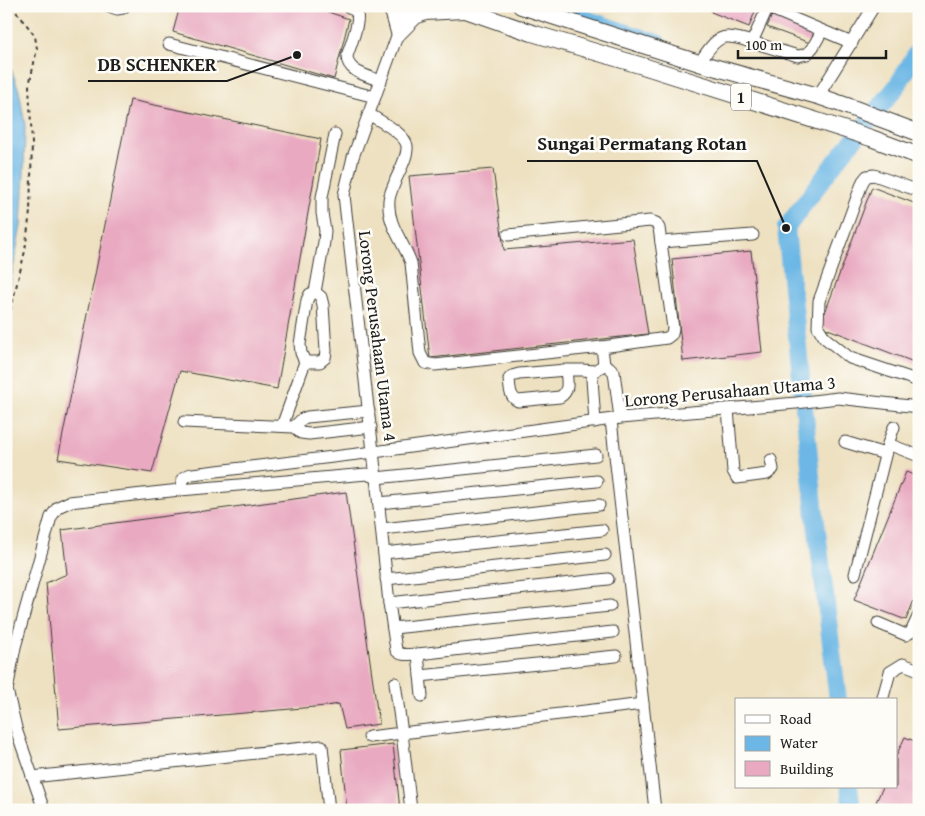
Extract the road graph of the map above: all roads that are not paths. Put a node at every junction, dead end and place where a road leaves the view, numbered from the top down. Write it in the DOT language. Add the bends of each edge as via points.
graph roads {
  1 [pos="109,6"];
  2 [pos="124,6"];
  3 [pos="348,6"];
  4 [pos="390,6"];
  5 [pos="408,6"];
  6 [pos="521,6"];
  7 [pos="874,6"];
  8 [pos="459,8"];
  9 [pos="822,31"];
  10 [pos="399,32"];
  11 [pos="752,42"];
  12 [pos="852,43"];
  13 [pos="168,44"];
  14 [pos="699,63"];
  15 [pos="381,81"];
  16 [pos="818,96"];
  17 [pos="375,97"];
  18 [pos="369,114"];
  19 [pos="919,133"];
  20 [pos="335,134"];
  21 [pos="919,156"];
  22 [pos="919,191"];
  23 [pos="508,235"];
  24 [pos="753,235"];
  25 [pos="661,242"];
  26 [pos="315,292"];
  27 [pos="602,347"];
  28 [pos="305,362"];
  29 [pos="598,368"];
  30 [pos="566,370"];
  31 [pos="919,381"];
  32 [pos="919,407"];
  33 [pos="728,409"];
  34 [pos="369,411"];
  35 [pos="607,420"];
  36 [pos="184,422"];
  37 [pos="371,426"];
  38 [pos="288,427"];
  39 [pos="894,427"];
  40 [pos="845,442"];
  41 [pos="887,449"];
  42 [pos="374,452"];
  43 [pos="596,455"];
  44 [pos="919,456"];
  45 [pos="771,460"];
  46 [pos="376,478"];
  47 [pos="597,481"];
  48 [pos="180,490"];
  49 [pos="379,503"];
  50 [pos="600,505"];
  51 [pos="382,529"];
  52 [pos="602,530"];
  53 [pos="384,553"];
  54 [pos="605,556"];
  55 [pos="855,574"];
  56 [pos="386,579"];
  57 [pos="608,580"];
  58 [pos="389,603"];
  59 [pos="610,606"];
  60 [pos="919,615"];
  61 [pos="878,623"];
  62 [pos="393,628"];
  63 [pos="613,632"];
  64 [pos="418,654"];
  65 [pos="616,656"];
  66 [pos="919,670"];
  67 [pos="420,676"];
  68 [pos="395,683"];
  69 [pos="422,696"];
  70 [pos="883,697"];
  71 [pos="643,704"];
  72 [pos="402,733"];
  73 [pos="369,737"];
  74 [pos="32,777"];
  75 [pos="44,810"];
  76 [pos="329,810"];
  77 [pos="411,810"];
  78 [pos="655,810"];
  1 -- 2 [label="street" via="117,9"];
  3 -- 15 [label="street" via="356,12 358,20 348,62 359,72"];
  4 -- 10 [label="highway"];
  5 -- 10 [label="street, Lorong Perusahaan Utama 4"];
  6 -- 14 [label="highway, 1"];
  7 -- 12 [label="street"];
  8 -- 10 [label="highway" via="425,12 415,16"];
  8 -- 21 [label="highway, 1"];
  9 -- 11 [label="street" via="814,47 807,54 798,56"];
  9 -- 11 [label="street" via="769,9"];
  9 -- 12 [label="street"];
  10 -- 15 [label="street, Lorong Perusahaan Utama 4"];
  11 -- 14 [label="street" via="721,38"];
  12 -- 16 [label="street"];
  13 -- 17 [label="street"];
  14 -- 16 [label="highway, 1"];
  15 -- 17 [label="street, Lorong Perusahaan Utama 4"];
  16 -- 19 [label="highway, 1"];
  17 -- 18 [label="street, Lorong Perusahaan Utama 4"];
  18 -- 27 [label="street" via="393,129 407,146 388,200 389,217 411,263 420,353 425,364"];
  18 -- 34 [label="street, Lorong Perusahaan Utama 4" via="353,157 344,196"];
  20 -- 26 [label="street" via="322,197 325,231"];
  22 -- 31 [label="street" via="874,175 862,181 818,301 818,327 825,338 850,358"];
  23 -- 25 [label="street" via="650,221 660,228"];
  24 -- 25 [label="street"];
  25 -- 27 [label="street" via="672,334 667,338"];
  26 -- 28 [label="street" via="306,300 300,344"];
  26 -- 28 [label="street" via="323,305 325,358 320,362"];
  27 -- 29 [label="street"];
  28 -- 38 [label="street"];
  29 -- 30 [label="street"];
  29 -- 35 [label="street" via="592,379"];
  29 -- 35 [label="street" via="609,367 614,372"];
  30 -- 30 [label="street" via="512,376 511,395 518,401 560,397 568,389"];
  32 -- 33 [label="street, Lorong Perusahaan Utama 3" via="838,398"];
  33 -- 35 [label="street, Lorong Perusahaan Utama 3"];
  33 -- 45 [label="street" via="733,471 737,478 767,474 773,469"];
  34 -- 37 [label="street, Lorong Perusahaan Utama 4"];
  34 -- 38 [label="street" via="307,417"];
  35 -- 42 [label="street, Lorong Perusahaan Utama 4"];
  35 -- 71 [label="street"];
  36 -- 38 [label="street"];
  37 -- 38 [label="street" via="308,434"];
  37 -- 42 [label="street, Lorong Perusahaan Utama 4"];
  39 -- 41 [label="street"];
  40 -- 41 [label="street"];
  41 -- 44 [label="street"];
  41 -- 55 [label="street"];
  42 -- 46 [label="street"];
  42 -- 48 [label="street" via="186,475"];
  43 -- 46 [label="street"];
  46 -- 48 [label="street" via="367,474"];
  46 -- 49 [label="street"];
  47 -- 49 [label="street"];
  48 -- 74 [label="street" via="69,502 58,507 51,517 15,646 7,690 16,732"];
  49 -- 51 [label="street"];
  50 -- 51 [label="street"];
  51 -- 53 [label="street"];
  52 -- 53 [label="street"];
  53 -- 56 [label="street"];
  54 -- 56 [label="street"];
  56 -- 58 [label="street"];
  57 -- 58 [label="street"];
  58 -- 62 [label="street"];
  59 -- 62 [label="street"];
  60 -- 61 [label="street" via="911,632 906,635"];
  62 -- 64 [label="street" via="398,653"];
  63 -- 64 [label="street"];
  64 -- 67 [label="street"];
  65 -- 67 [label="street"];
  66 -- 70 [label="street" via="902,664 890,672"];
  67 -- 69 [label="street"];
  68 -- 72 [label="street"];
  71 -- 72 [label="street"];
  71 -- 78 [label="street"];
  72 -- 73 [label="street"];
  72 -- 77 [label="street"];
  74 -- 75 [label="street"];
  74 -- 76 [label="street" via="322,746"];
}
